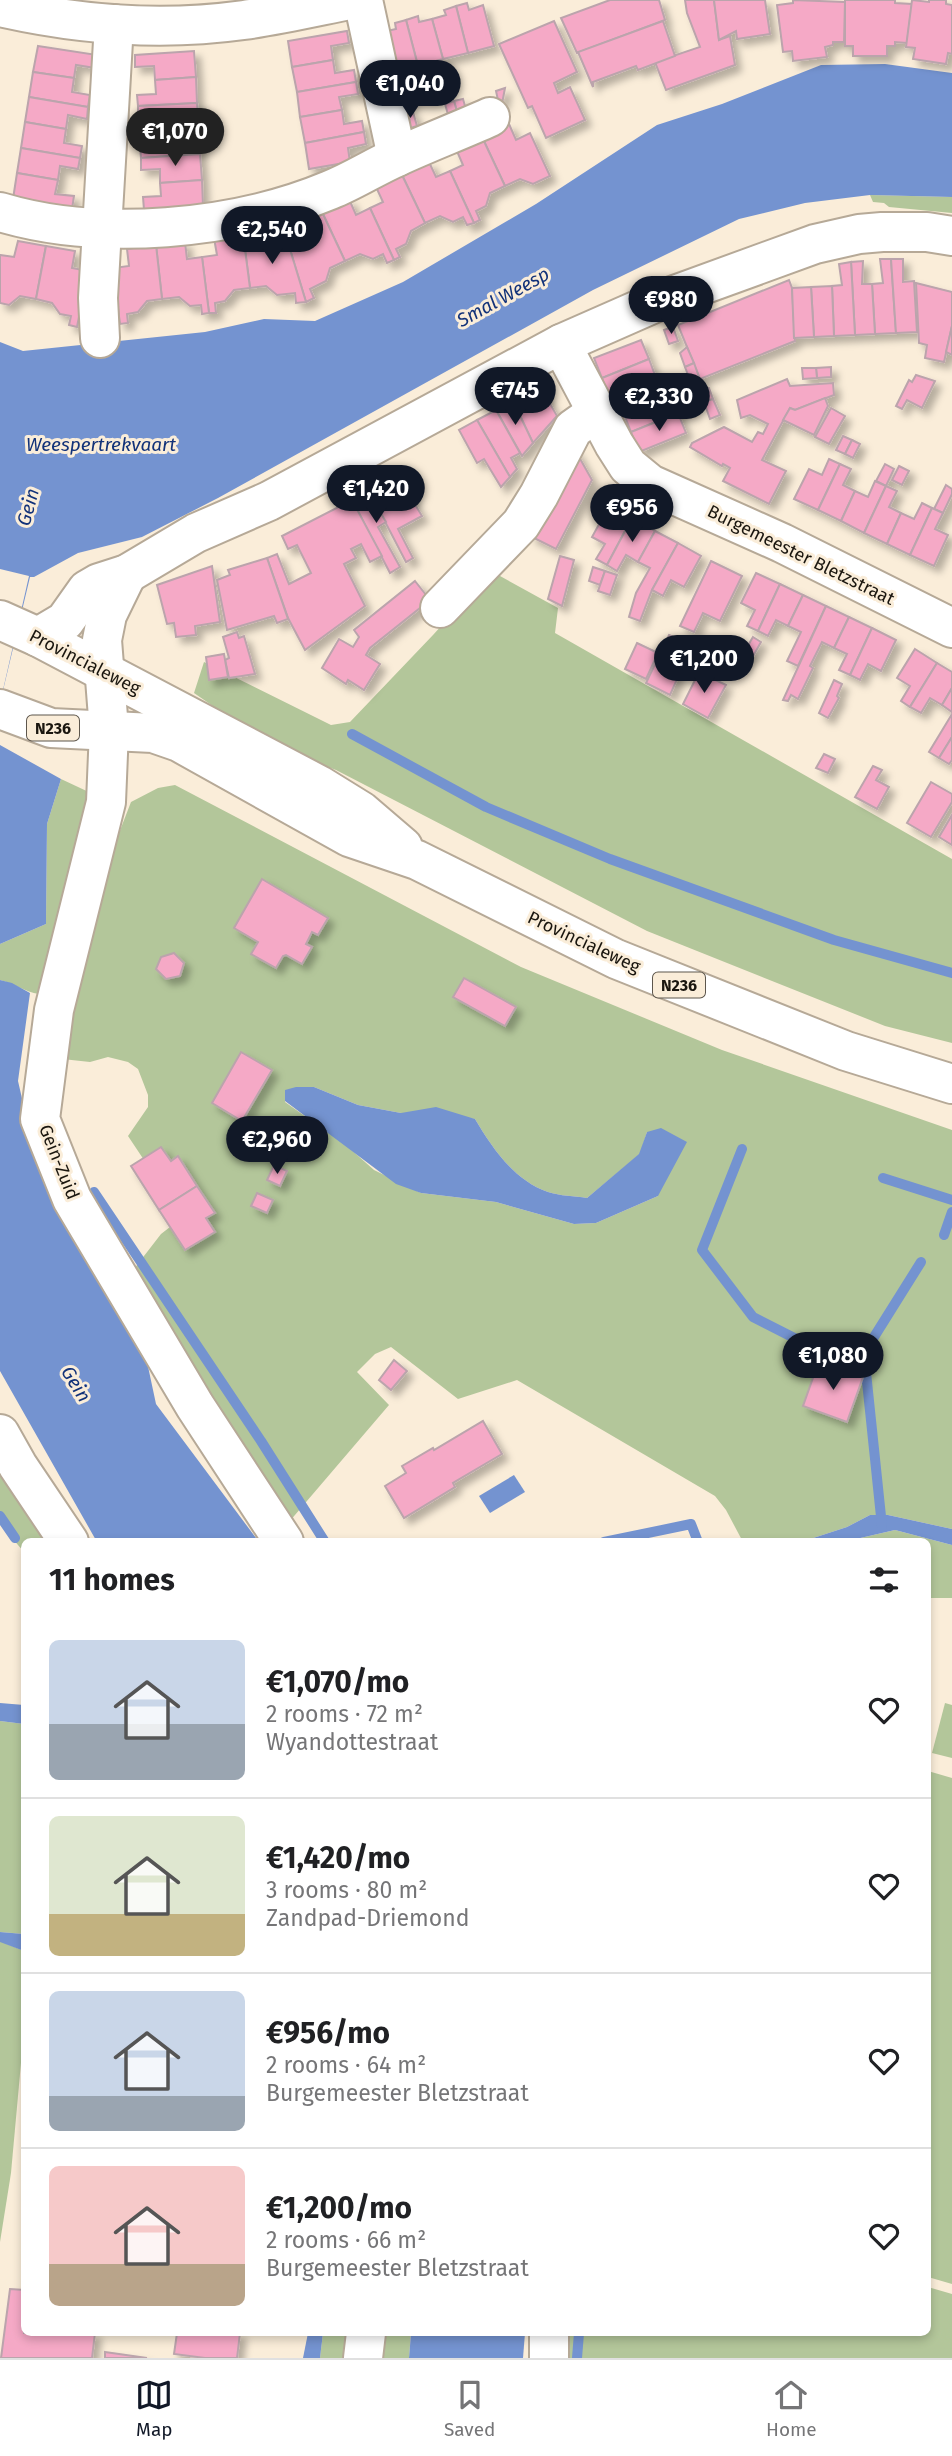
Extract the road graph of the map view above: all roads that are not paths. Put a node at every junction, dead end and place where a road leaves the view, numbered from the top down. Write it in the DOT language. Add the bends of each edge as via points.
graph roads {
  1 [pos="349,0"];
  2 [pos="363,0"];
  3 [pos="0,7"];
  4 [pos="94,15"];
  5 [pos="490,117"];
  6 [pos="397,157"];
  7 [pos="0,212"];
  8 [pos="103,229"];
  9 [pos="952,236"];
  10 [pos="100,338"];
  11 [pos="561,344"];
  12 [pos="597,412"];
  13 [pos="127,574"];
  14 [pos="440,608"];
  15 [pos="19,628"];
  16 [pos="952,628"];
  17 [pos="105,673"];
  18 [pos="0,709"];
  19 [pos="108,730"];
  20 [pos="418,860"];
  21 [pos="952,1084"];
  22 [pos="0,1434"];
  23 [pos="66,1538"];
  24 [pos="281,1538"];
  25 [pos="366,2336"];
  26 [pos="549,2336"];
  27 [pos="363,2358"];
  28 [pos="549,2358"];
  1 -- 4 [label="street" via="243,20 177,24"];
  2 -- 6 [label="street"];
  3 -- 4 [label="street" via="35,15"];
  4 -- 8 [label="street"];
  5 -- 6 [label="street"];
  6 -- 8 [label="street" via="329,190 261,213 194,225"];
  7 -- 8 [label="street"];
  8 -- 10 [label="street"];
  9 -- 11 [label="street" via="882,232 815,244 661,300"];
  11 -- 12 [label="street, Burgemeester Bletzstraat"];
  11 -- 13 [label="street" via="269,501 196,533"];
  12 -- 14 [label="street" via="573,429 521,524"];
  12 -- 16 [label="street, Burgemeester Bletzstraat" via="628,466 650,484 782,543"];
  13 -- 15 [label="street" via="87,590 65,621"];
  13 -- 17 [label="street, Gein-Zuid" via="107,615 102,640"];
  15 -- 17 [label="street, Provincialeweg / N236"];
  17 -- 19 [label="street, Gein-Zuid"];
  17 -- 20 [label="street, Provincialeweg / N236" via="319,785 361,811"];
  18 -- 19 [label="street, Provincialeweg / N236" via="51,728"];
  19 -- 20 [label="street, Provincialeweg / N236" via="153,733 179,743 349,836"];
  19 -- 24 [label="street, Gein-Zuid" via="106,802 54,1010 40,1119 72,1199 195,1405"];
  20 -- 21 [label="street, Provincialeweg / N236" via="616,959 846,1051"];
  22 -- 23 [label="street"];
  25 -- 27 [label="street"];
  26 -- 28 [label="street"];
}
